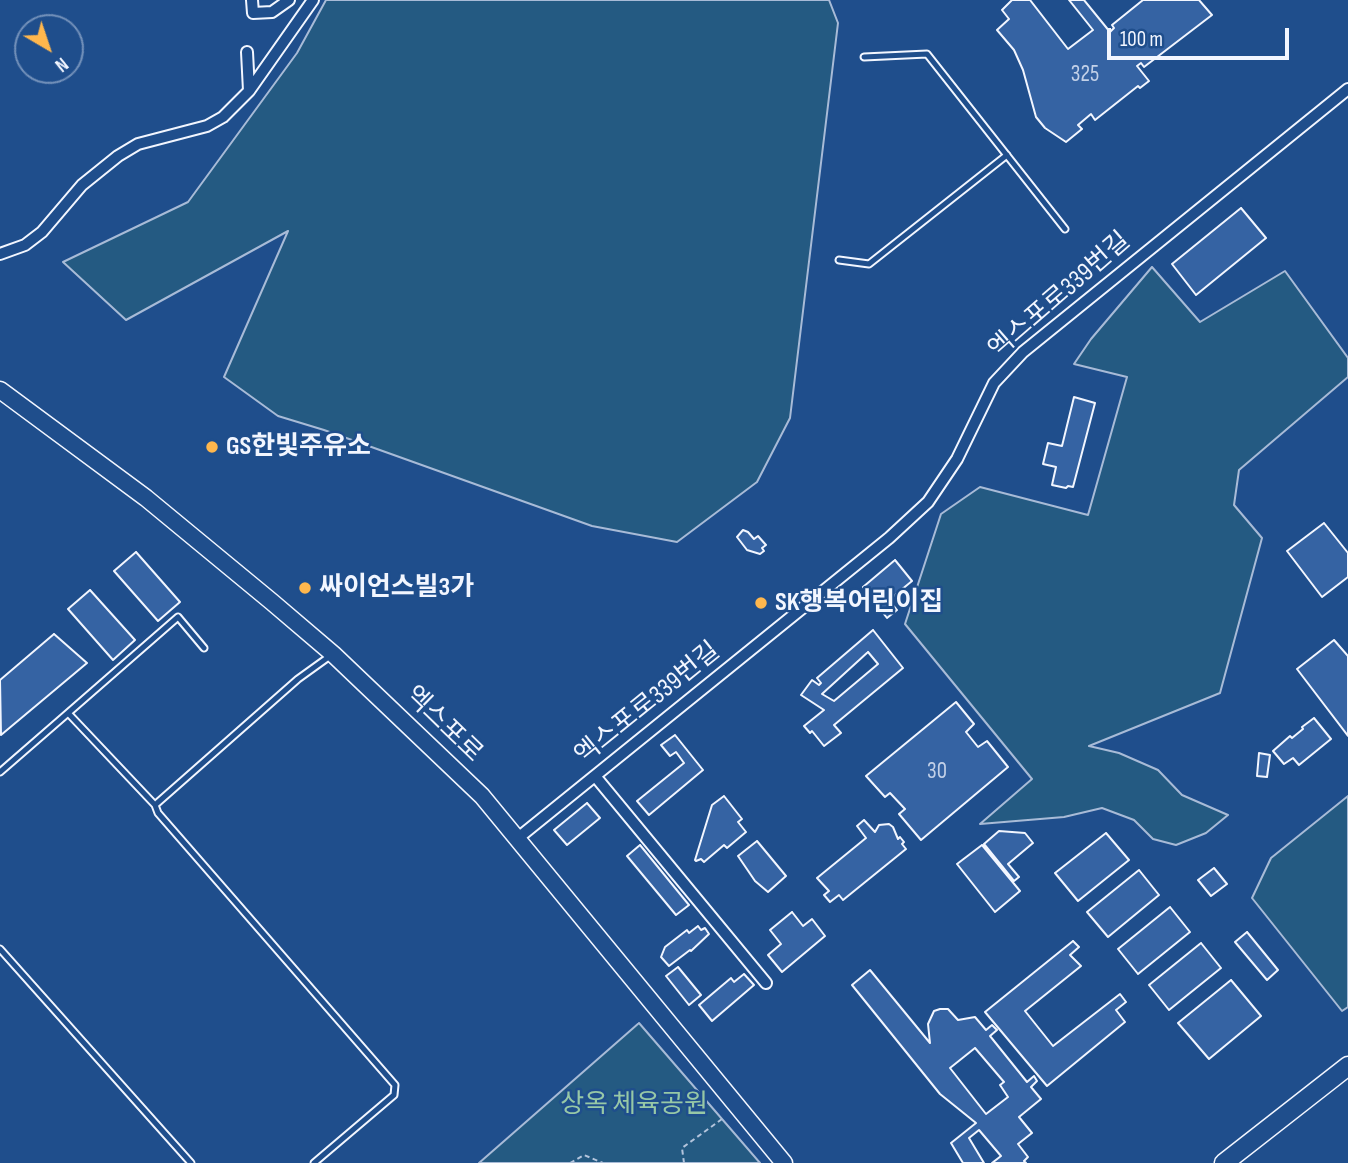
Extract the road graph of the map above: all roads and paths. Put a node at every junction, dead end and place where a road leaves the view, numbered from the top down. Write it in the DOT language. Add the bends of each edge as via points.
graph roads {
  1 [pos="251,0"];
  2 [pos="289,0"];
  3 [pos="313,0"];
  4 [pos="247,52"];
  5 [pos="864,57"];
  6 [pos="1348,89"];
  7 [pos="249,91"];
  8 [pos="1007,155"];
  9 [pos="1065,229"];
  10 [pos="0,254"];
  11 [pos="839,260"];
  12 [pos="0,390"];
  13 [pos="204,648"];
  14 [pos="333,654"];
  15 [pos="68,713"];
  16 [pos="0,772"];
  17 [pos="595,776"];
  18 [pos="155,805"];
  19 [pos="518,838"];
  20 [pos="0,949"];
  21 [pos="766,983"];
  22 [pos="1348,1066"];
  23 [pos="722,1119"];
  24 [pos="191,1163"];
  25 [pos="314,1163"];
  26 [pos="570,1163"];
  27 [pos="603,1163"];
  28 [pos="684,1163"];
  29 [pos="784,1163"];
  30 [pos="1224,1163"];
  1 -- 2 [label="street" via="253,13 272,12"];
  3 -- 7 [label="street"];
  4 -- 7 [label="street"];
  5 -- 8 [label="lane" via="927,54"];
  6 -- 17 [label="street, 엑스포로339번길" via="1023,352 995,383 957,459 928,502"];
  7 -- 10 [label="street" via="207,126 138,144 118,156 82,186 42,232 25,245"];
  8 -- 9 [label="lane"];
  8 -- 11 [label="lane" via="869,264"];
  12 -- 14 [label="main road, 엑스포로" via="146,498"];
  13 -- 15 [label="lane" via="178,617"];
  14 -- 18 [label="lane" via="298,679"];
  14 -- 19 [label="main road, 엑스포로" via="482,796"];
  15 -- 16 [label="lane"];
  15 -- 18 [label="lane"];
  17 -- 19 [label="street, 엑스포로339번길"];
  17 -- 21 [label="street"];
  18 -- 25 [label="lane" via="395,1085 394,1095"];
  19 -- 29 [label="main road, 엑스포로"];
  20 -- 24 [label="lane"];
  22 -- 30 [label="main road"];
  23 -- 28 [label="path" via="682,1148"];
  26 -- 27 [label="path" via="584,1155"];
}
